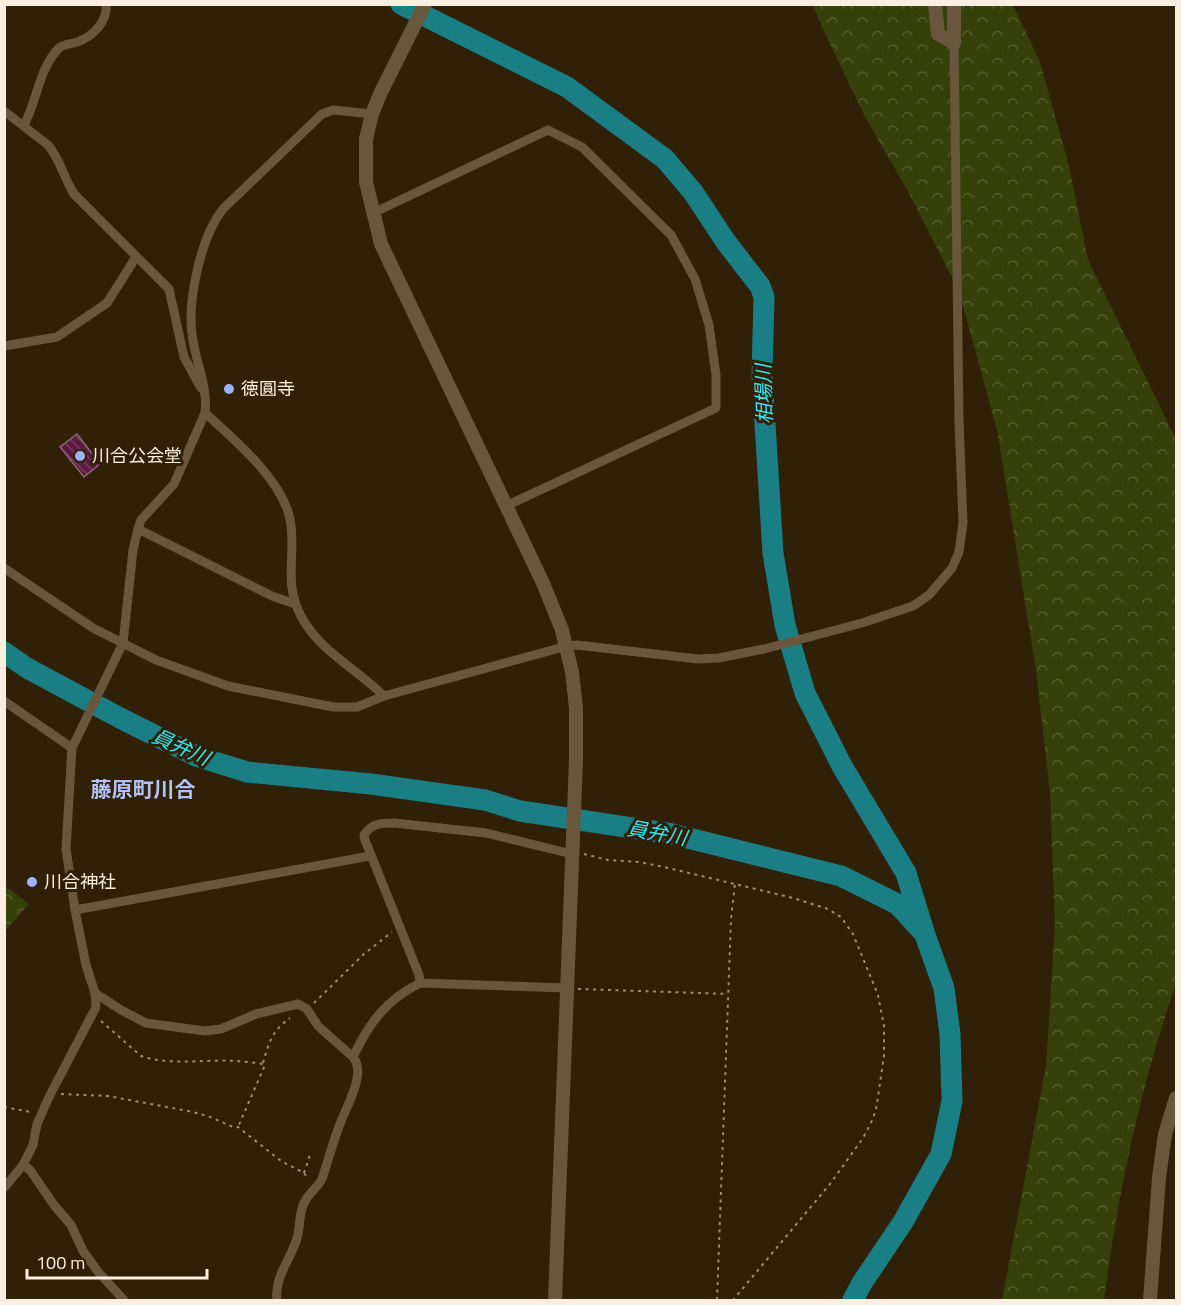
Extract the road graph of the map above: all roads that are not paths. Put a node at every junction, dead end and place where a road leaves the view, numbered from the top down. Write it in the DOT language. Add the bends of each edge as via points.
graph roads {
  1 [pos="106,4"];
  2 [pos="425,4"];
  3 [pos="935,4"];
  4 [pos="954,4"];
  5 [pos="954,43"];
  6 [pos="4,111"];
  7 [pos="372,114"];
  8 [pos="24,125"];
  9 [pos="373,213"];
  10 [pos="136,257"];
  11 [pos="4,346"];
  12 [pos="204,393"];
  13 [pos="206,413"];
  14 [pos="506,506"];
  15 [pos="138,529"];
  16 [pos="4,568"];
  17 [pos="295,604"];
  18 [pos="122,646"];
  19 [pos="567,646"];
  20 [pos="384,696"];
  21 [pos="4,701"];
  22 [pos="74,745"];
  23 [pos="572,851"];
  24 [pos="370,856"];
  25 [pos="75,910"];
  26 [pos="420,983"];
  27 [pos="566,988"];
  28 [pos="95,993"];
  29 [pos="353,1057"];
  30 [pos="1176,1098"];
  31 [pos="23,1165"];
  32 [pos="4,1188"];
  33 [pos="124,1300"];
  34 [pos="277,1300"];
  35 [pos="555,1300"];
  36 [pos="1150,1300"];
  1 -- 8 [label="street" via="105,19 94,32 81,41 62,46 53,56"];
  2 -- 7 [label="street"];
  3 -- 5 [label="street" via="938,34"];
  4 -- 5 [label="street"];
  5 -- 19 [label="street" via="963,523 952,568 929,595 913,606 764,649 709,660"];
  6 -- 8 [label="street"];
  7 -- 9 [label="street" via="366,140 366,183"];
  7 -- 12 [label="street" via="333,110 322,114 213,220 199,258 191,325"];
  8 -- 10 [label="street" via="53,151 74,194"];
  9 -- 14 [label="street" via="381,244"];
  9 -- 14 [label="street" via="548,130 582,147 671,236 695,279 709,325 716,408"];
  10 -- 11 [label="street" via="107,303 57,337"];
  10 -- 12 [label="street" via="170,289 184,357"];
  12 -- 13 [label="street"];
  13 -- 15 [label="street" via="174,484 141,520"];
  13 -- 17 [label="street" via="277,486 290,518 291,592"];
  14 -- 19 [label="street" via="543,583"];
  15 -- 17 [label="street"];
  15 -- 18 [label="street"];
  16 -- 18 [label="street"];
  17 -- 20 [label="street" via="316,639"];
  18 -- 20 [label="street" via="228,686 316,705 348,708"];
  18 -- 22 [label="street"];
  19 -- 20 [label="street"];
  19 -- 23 [label="street" via="576,708"];
  21 -- 22 [label="street"];
  22 -- 25 [label="street" via="66,849"];
  23 -- 24 [label="street" via="486,833 394,823 368,829 364,835"];
  23 -- 27 [label="street"];
  24 -- 25 [label="street"];
  24 -- 26 [label="street"];
  25 -- 28 [label="street"];
  26 -- 27 [label="street"];
  26 -- 29 [label="street" via="385,1006"];
  27 -- 35 [label="street"];
  28 -- 29 [label="street" via="146,1023 205,1031 298,1004"];
  28 -- 31 [label="street" via="94,1014 52,1091"];
  29 -- 34 [label="street" via="358,1066 357,1080 322,1179 301,1210 298,1236 278,1282"];
  30 -- 36 [label="street" via="1165,1134 1159,1178"];
  31 -- 32 [label="street"];
  31 -- 33 [label="street" via="71,1225 99,1273"];
}
